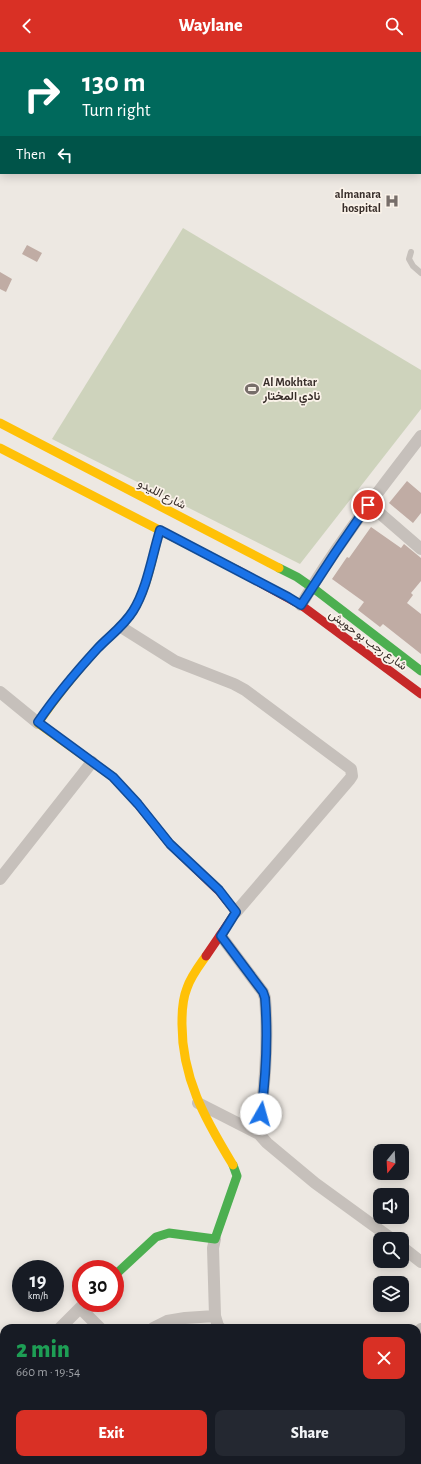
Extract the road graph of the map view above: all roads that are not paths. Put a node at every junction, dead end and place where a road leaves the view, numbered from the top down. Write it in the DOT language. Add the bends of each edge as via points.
graph roads {
  1 [pos="411,252"];
  2 [pos="421,273"];
  3 [pos="0,423"];
  4 [pos="421,436"];
  5 [pos="0,448"];
  6 [pos="368,505"];
  7 [pos="160,530"];
  8 [pos="421,549"];
  9 [pos="312,587"];
  10 [pos="301,605"];
  11 [pos="121,627"];
  12 [pos="421,671"];
  13 [pos="0,692"];
  14 [pos="421,694"];
  15 [pos="38,722"];
  16 [pos="92,762"];
  17 [pos="0,879"];
  18 [pos="236,912"];
  19 [pos="221,936"];
  20 [pos="198,1103"];
  21 [pos="259,1134"];
  22 [pos="382,1232"];
  23 [pos="215,1239"];
  24 [pos="409,1253"];
  25 [pos="421,1262"];
  26 [pos="124,1267"];
  27 [pos="75,1312"];
  28 [pos="87,1312"];
  29 [pos="64,1324"];
  30 [pos="97,1324"];
  31 [pos="161,1324"];
  32 [pos="213,1324"];
  33 [pos="218,1324"];
  1 -- 2 [label="lane" via="409,259"];
  3 -- 9 [label="street, شارع الليدو"];
  4 -- 6 [label="street"];
  5 -- 7 [label="street"];
  6 -- 8 [label="street"];
  6 -- 9 [label="street"];
  7 -- 10 [label="street"];
  7 -- 11 [label="street" via="142,592 133,611"];
  9 -- 10 [label="street"];
  9 -- 12 [label="street, شارع رجب بو حويش"];
  10 -- 14 [label="street, شارع رجب بو حويش"];
  11 -- 15 [label="street" via="98,648"];
  11 -- 18 [label="street" via="175,661 245,690 351,769 350,779"];
  13 -- 15 [label="street"];
  15 -- 16 [label="street"];
  16 -- 17 [label="street"];
  16 -- 18 [label="street" via="113,777 170,844 219,890"];
  18 -- 19 [label="street"];
  19 -- 20 [label="street" via="194,975 183,1004 183,1047 192,1089"];
  19 -- 21 [label="street" via="265,998 265,1088"];
  20 -- 21 [label="street"];
  20 -- 23 [label="street" via="236,1171 236,1182"];
  21 -- 22 [label="street" via="315,1183"];
  23 -- 26 [label="street" via="169,1233 156,1237"];
  23 -- 33 [label="street" via="213,1248"];
  24 -- 25 [label="street"];
  27 -- 29 [label="street"];
  28 -- 30 [label="street"];
  31 -- 32 [label="street" via="185,1318"];
}
